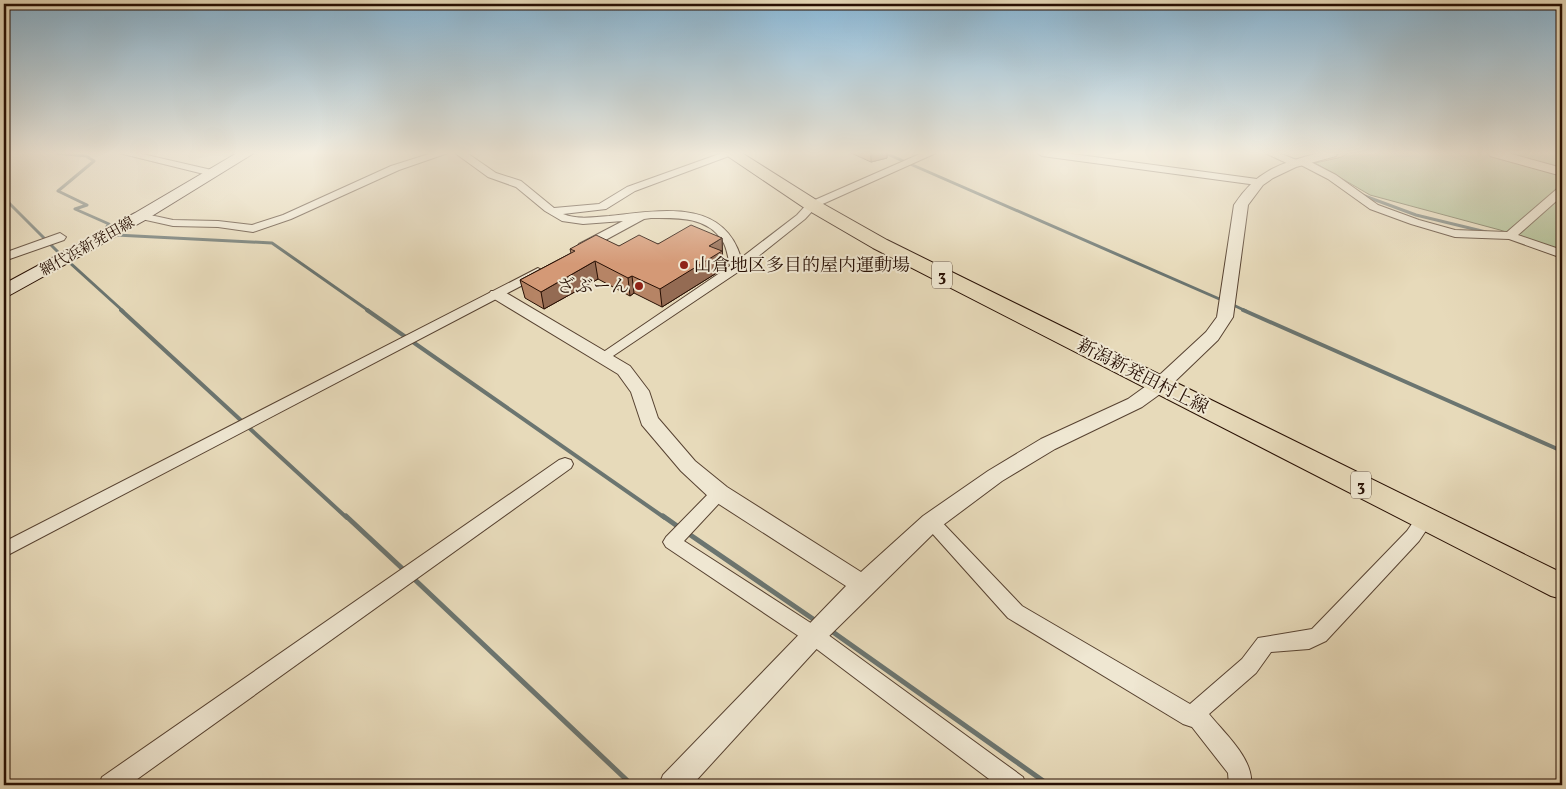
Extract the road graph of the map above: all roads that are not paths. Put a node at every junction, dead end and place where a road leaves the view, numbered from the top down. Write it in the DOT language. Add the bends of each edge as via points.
graph roads {
  1 [pos="185,190"];
  2 [pos="347,190"];
  3 [pos="527,190"];
  4 [pos="629,190"];
  5 [pos="789,190"];
  6 [pos="846,190"];
  7 [pos="1252,190"];
  8 [pos="1350,190"];
  9 [pos="1562,190"];
  10 [pos="812,205"];
  11 [pos="554,211"];
  12 [pos="643,214"];
  13 [pos="142,216"];
  14 [pos="1510,236"];
  15 [pos="60,237"];
  16 [pos="574,252"];
  17 [pos="1562,254"];
  18 [pos="4,257"];
  19 [pos="549,266"];
  20 [pos="737,267"];
  21 [pos="4,291"];
  22 [pos="497,294"];
  23 [pos="604,358"];
  24 [pos="1160,385"];
  25 [pos="565,464"];
  26 [pos="719,493"];
  27 [pos="1426,518"];
  28 [pos="931,522"];
  29 [pos="4,550"];
  30 [pos="863,585"];
  31 [pos="1562,587"];
  32 [pos="813,635"];
  33 [pos="1195,713"];
  34 [pos="110,785"];
  35 [pos="673,785"];
  36 [pos="1015,785"];
  37 [pos="1240,785"];
  1 -- 13 [label="main road, 網代浜新発田線"];
  2 -- 13 [label="street" via="253,229 173,223"];
  3 -- 11 [label="street"];
  4 -- 11 [label="street" via="602,207"];
  5 -- 10 [label="main road, 新潟新発田村上線 / 3"];
  6 -- 10 [label="street"];
  7 -- 24 [label="street" via="1241,205 1225,317 1212,336"];
  8 -- 14 [label="street" via="1374,207 1415,222 1454,233"];
  9 -- 14 [label="street"];
  10 -- 20 [label="street" via="801,218"];
  10 -- 24 [label="main road, 新潟新発田村上線 / 3" via="880,244"];
  11 -- 12 [label="street" via="567,219"];
  12 -- 16 [label="street"];
  12 -- 20 [label="street" via="676,215 712,225 728,240"];
  13 -- 21 [label="main road, 網代浜新発田線"];
  14 -- 17 [label="street"];
  15 -- 18 [label="street"];
  19 -- 22 [label="street"];
  20 -- 23 [label="street"];
  22 -- 23 [label="street"];
  22 -- 29 [label="street"];
  23 -- 26 [label="street" via="631,376 656,432"];
  24 -- 27 [label="main road, 新潟新発田村上線 / 3"];
  24 -- 28 [label="street" via="1135,402 1048,444 994,476"];
  25 -- 34 [label="street"];
  26 -- 30 [label="street"];
  26 -- 32 [label="street" via="672,542"];
  27 -- 31 [label="main road, 新潟新発田村上線 / 3"];
  27 -- 33 [label="street" via="1413,536 1319,635 1309,640 1265,644 1249,666"];
  28 -- 30 [label="street"];
  28 -- 33 [label="street" via="1014,612 1191,717"];
  30 -- 32 [label="street"];
  32 -- 35 [label="street"];
  32 -- 36 [label="street"];
  33 -- 37 [label="street" via="1236,765 1241,775"];
}
